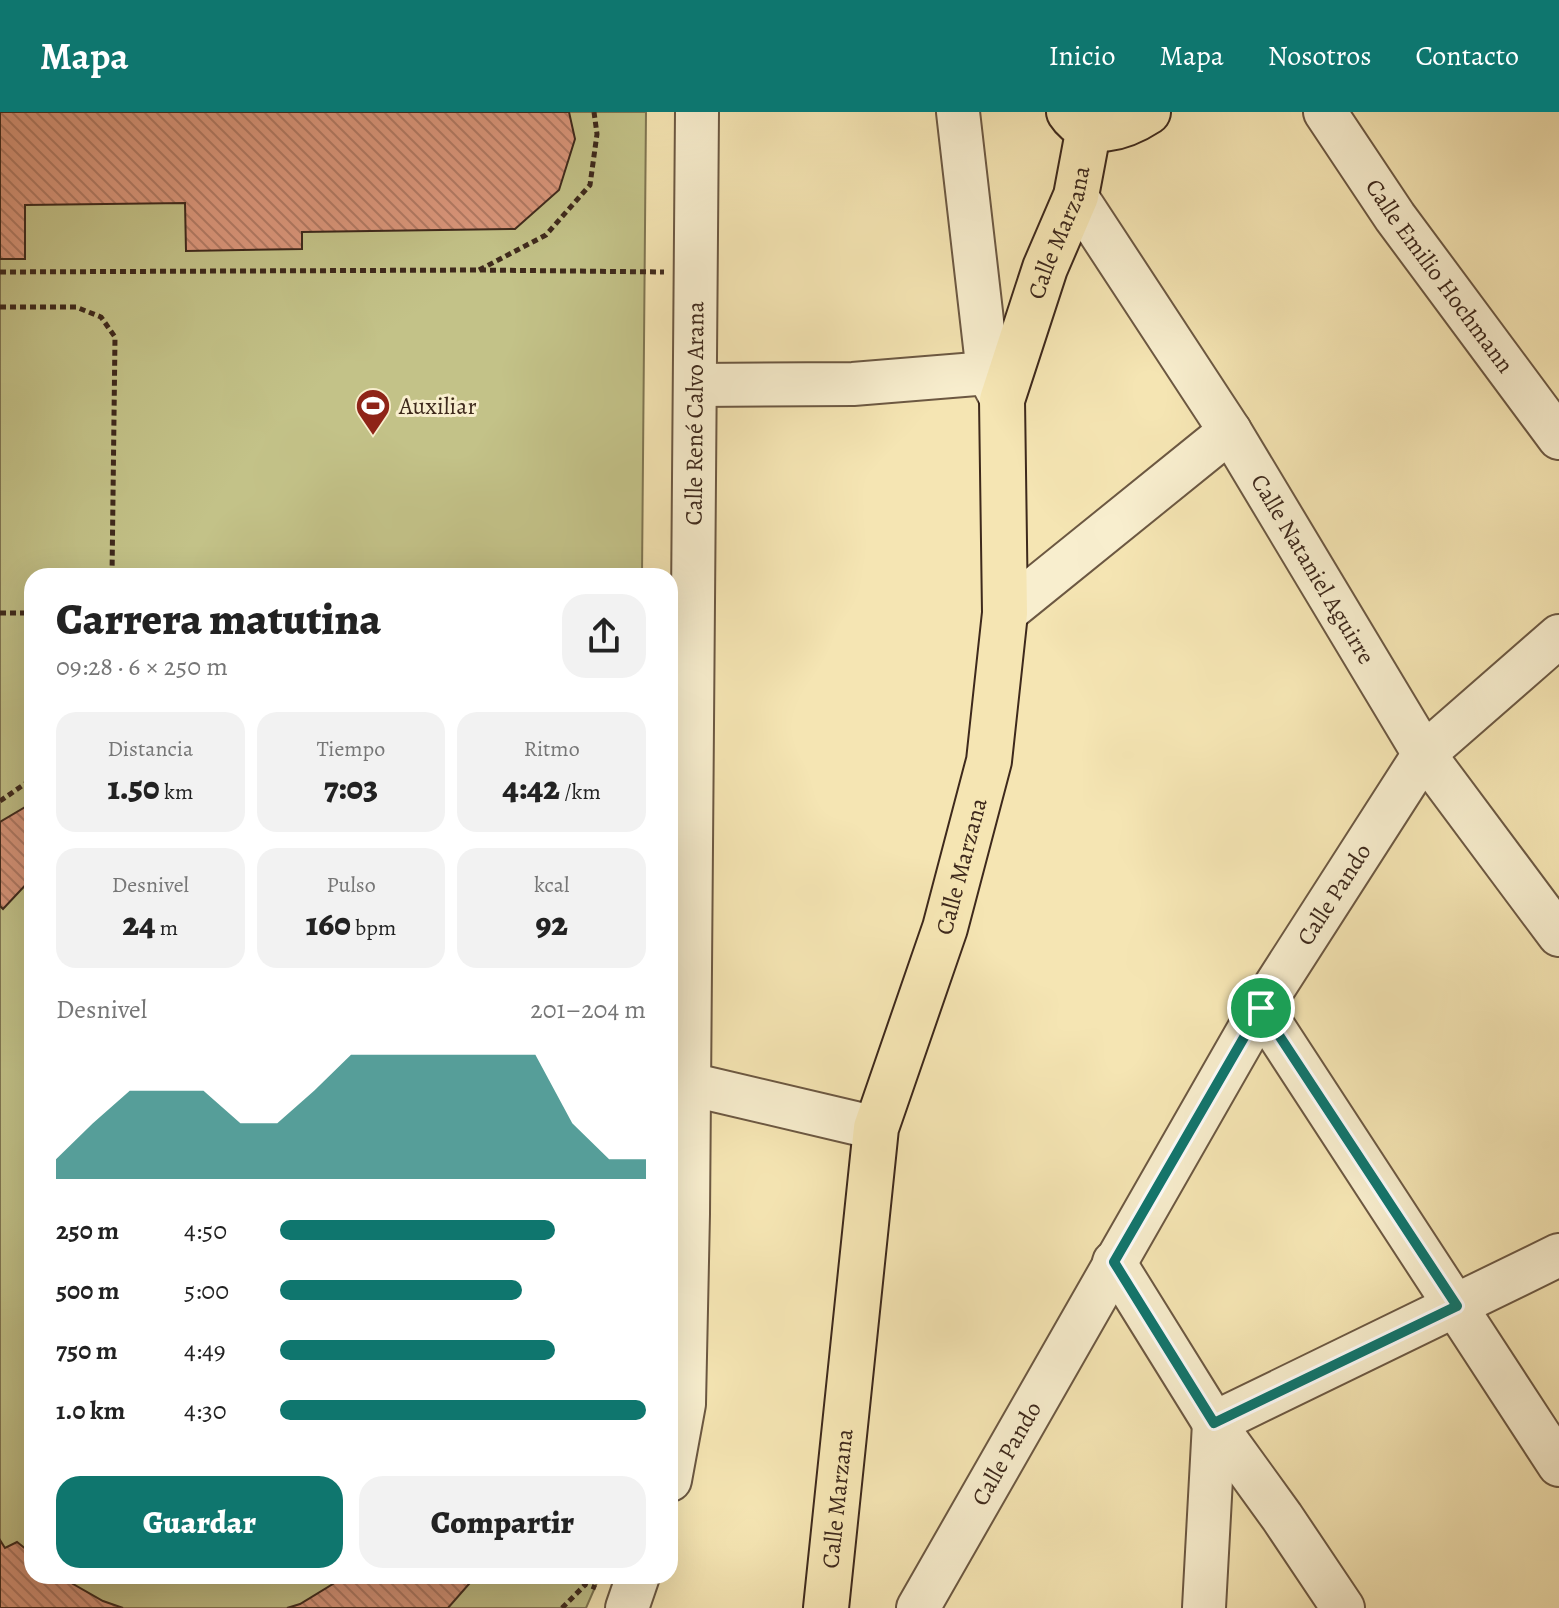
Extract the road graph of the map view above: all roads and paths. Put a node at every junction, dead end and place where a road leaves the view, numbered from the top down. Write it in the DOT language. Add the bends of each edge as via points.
graph roads {
  1 [pos="594,112"];
  2 [pos="697,112"];
  3 [pos="958,112"];
  4 [pos="1148,112"];
  5 [pos="1325,112"];
  6 [pos="1079,119"];
  7 [pos="1076,196"];
  8 [pos="478,270"];
  9 [pos="0,272"];
  10 [pos="697,273"];
  11 [pos="0,307"];
  12 [pos="696,385"];
  13 [pos="995,386"];
  14 [pos="1230,431"];
  15 [pos="1559,438"];
  16 [pos="112,568"];
  17 [pos="0,613"];
  18 [pos="24,613"];
  19 [pos="1005,613"];
  20 [pos="1559,636"];
  21 [pos="1424,754"];
  22 [pos="24,784"];
  23 [pos="0,801"];
  24 [pos="1559,935"];
  25 [pos="1261,1008"];
  26 [pos="689,1084"];
  27 [pos="876,1128"];
  28 [pos="1559,1255"];
  29 [pos="1114,1262"];
  30 [pos="1457,1306"];
  31 [pos="1214,1423"];
  32 [pos="678,1437"];
  33 [pos="1559,1465"];
  34 [pos="586,1584"];
  35 [pos="628,1584"];
  36 [pos="611,1598"];
  37 [pos="562,1608"];
  38 [pos="826,1608"];
  39 [pos="918,1608"];
  40 [pos="1204,1608"];
  41 [pos="1343,1608"];
  1 -- 8 [label="path" via="597,134 590,185 546,235"];
  2 -- 10 [label="street, Calle René Calvo Arana"];
  3 -- 13 [label="street"];
  4 -- 6 [label="main road" via="1108,129"];
  5 -- 15 [label="street, Calle Emilio Hochmann" via="1395,217"];
  6 -- 7 [label="main road, Calle Marzana"];
  7 -- 13 [label="main road, Calle Marzana"];
  7 -- 14 [label="street, Calle Nataniel Aguirre"];
  8 -- 9 [label="path"];
  8 -- 10 [label="path"];
  10 -- 12 [label="street, Calle René Calvo Arana"];
  11 -- 16 [label="path" via="76,307 101,317 115,337"];
  12 -- 13 [label="street"];
  12 -- 26 [label="street, Calle René Calvo Arana"];
  13 -- 19 [label="main road, Calle Marzana"];
  14 -- 19 [label="street"];
  14 -- 21 [label="street, Calle Nataniel Aguirre"];
  17 -- 18 [label="path"];
  19 -- 27 [label="main road, Calle Marzana" via="989,761 945,928"];
  20 -- 21 [label="street, Calle Pando"];
  21 -- 24 [label="street, Calle Nataniel Aguirre"];
  21 -- 25 [label="street, Calle Pando"];
  22 -- 23 [label="path"];
  25 -- 29 [label="street, Calle Pando"];
  25 -- 30 [label="street"];
  26 -- 27 [label="street"];
  26 -- 32 [label="street, Calle René Calvo Arana" via="684,1404"];
  27 -- 38 [label="main road, Calle Marzana"];
  28 -- 30 [label="street"];
  29 -- 31 [label="street"];
  29 -- 39 [label="street, Calle Pando"];
  30 -- 31 [label="street"];
  30 -- 33 [label="street"];
  31 -- 40 [label="street"];
  31 -- 41 [label="street"];
  34 -- 36 [label="path"];
  34 -- 37 [label="path"];
  35 -- 36 [label="street"];
}
